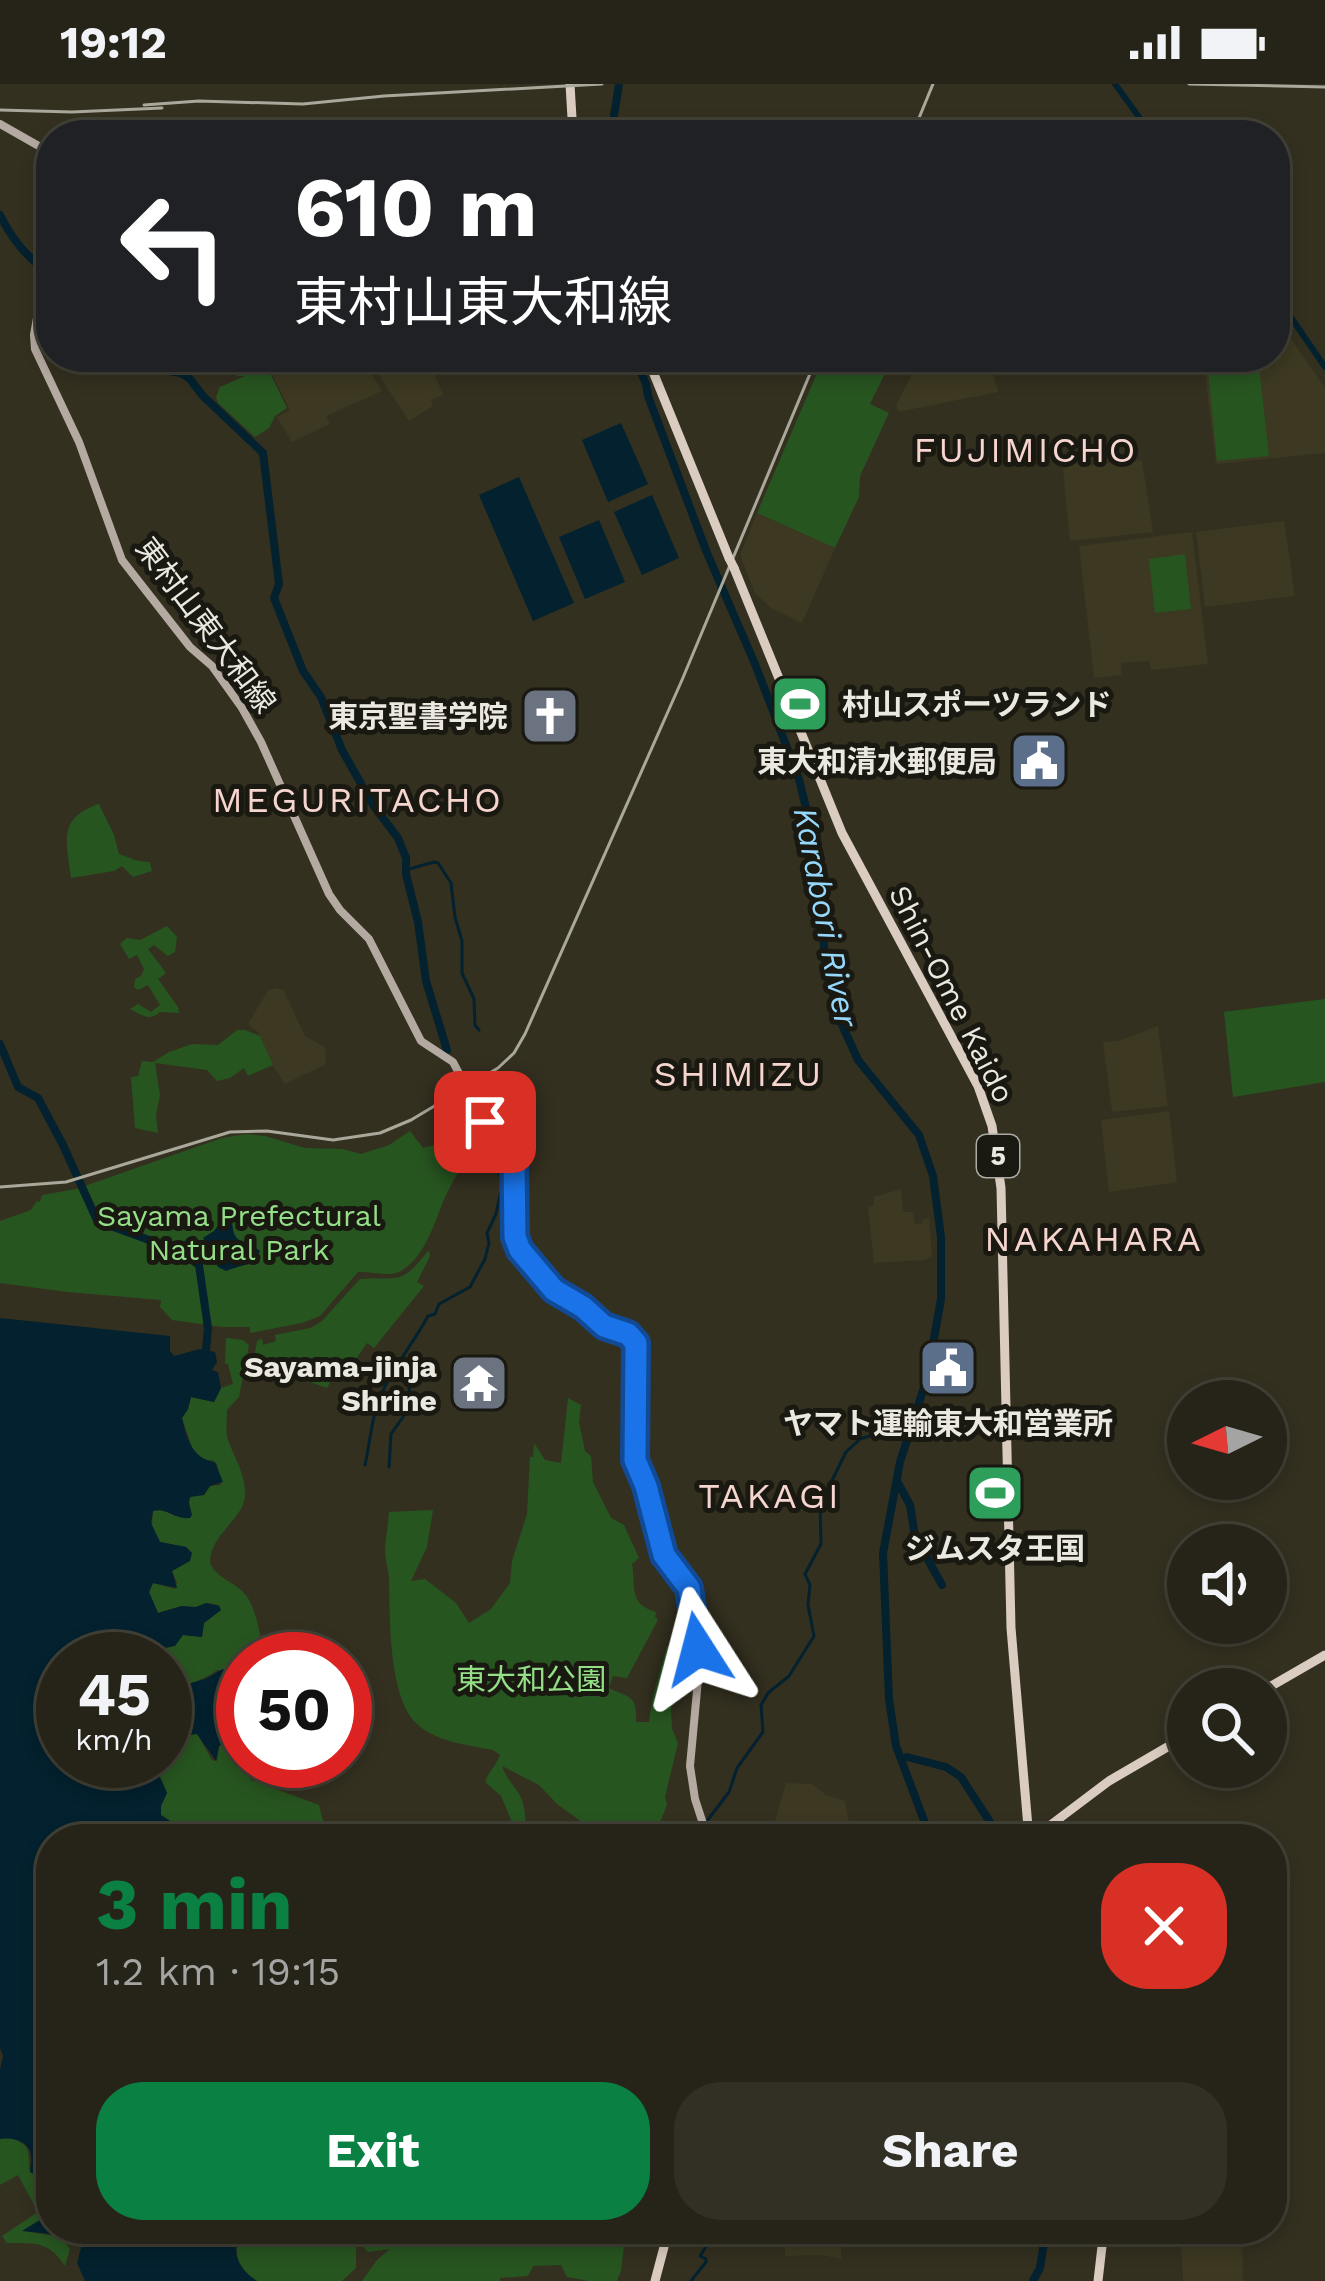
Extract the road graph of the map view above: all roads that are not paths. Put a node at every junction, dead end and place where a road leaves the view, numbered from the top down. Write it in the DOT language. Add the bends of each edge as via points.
graph roads {
  1 [pos="570,84"];
  2 [pos="572,120"];
  3 [pos="0,124"];
  4 [pos="36,144"];
  5 [pos="45,372"];
  6 [pos="653,372"];
  7 [pos="1325,1654"];
  8 [pos="1287,1677"];
  9 [pos="1167,1747"];
  10 [pos="702,1824"];
  11 [pos="1029,1824"];
  12 [pos="1050,1824"];
  13 [pos="663,2244"];
  14 [pos="1102,2244"];
  15 [pos="655,2281"];
  16 [pos="1098,2281"];
  1 -- 2 [label="main road"];
  3 -- 4 [label="main road"];
  5 -- 10 [label="main road, 東村山東大和線" via="122,560 242,708 328,894 369,939 421,1041 452,1062 511,1157 518,1247 554,1290 636,1343 635,1460 664,1555 692,1598 699,1681 691,1766"];
  6 -- 11 [label="main road, Shin-Ome Kaido / 5" via="836,819 978,1086 993,1129 1011,1628"];
  7 -- 8 [label="main road"];
  9 -- 12 [label="main road, 5"];
  13 -- 15 [label="main road"];
  14 -- 16 [label="main road"];
}
